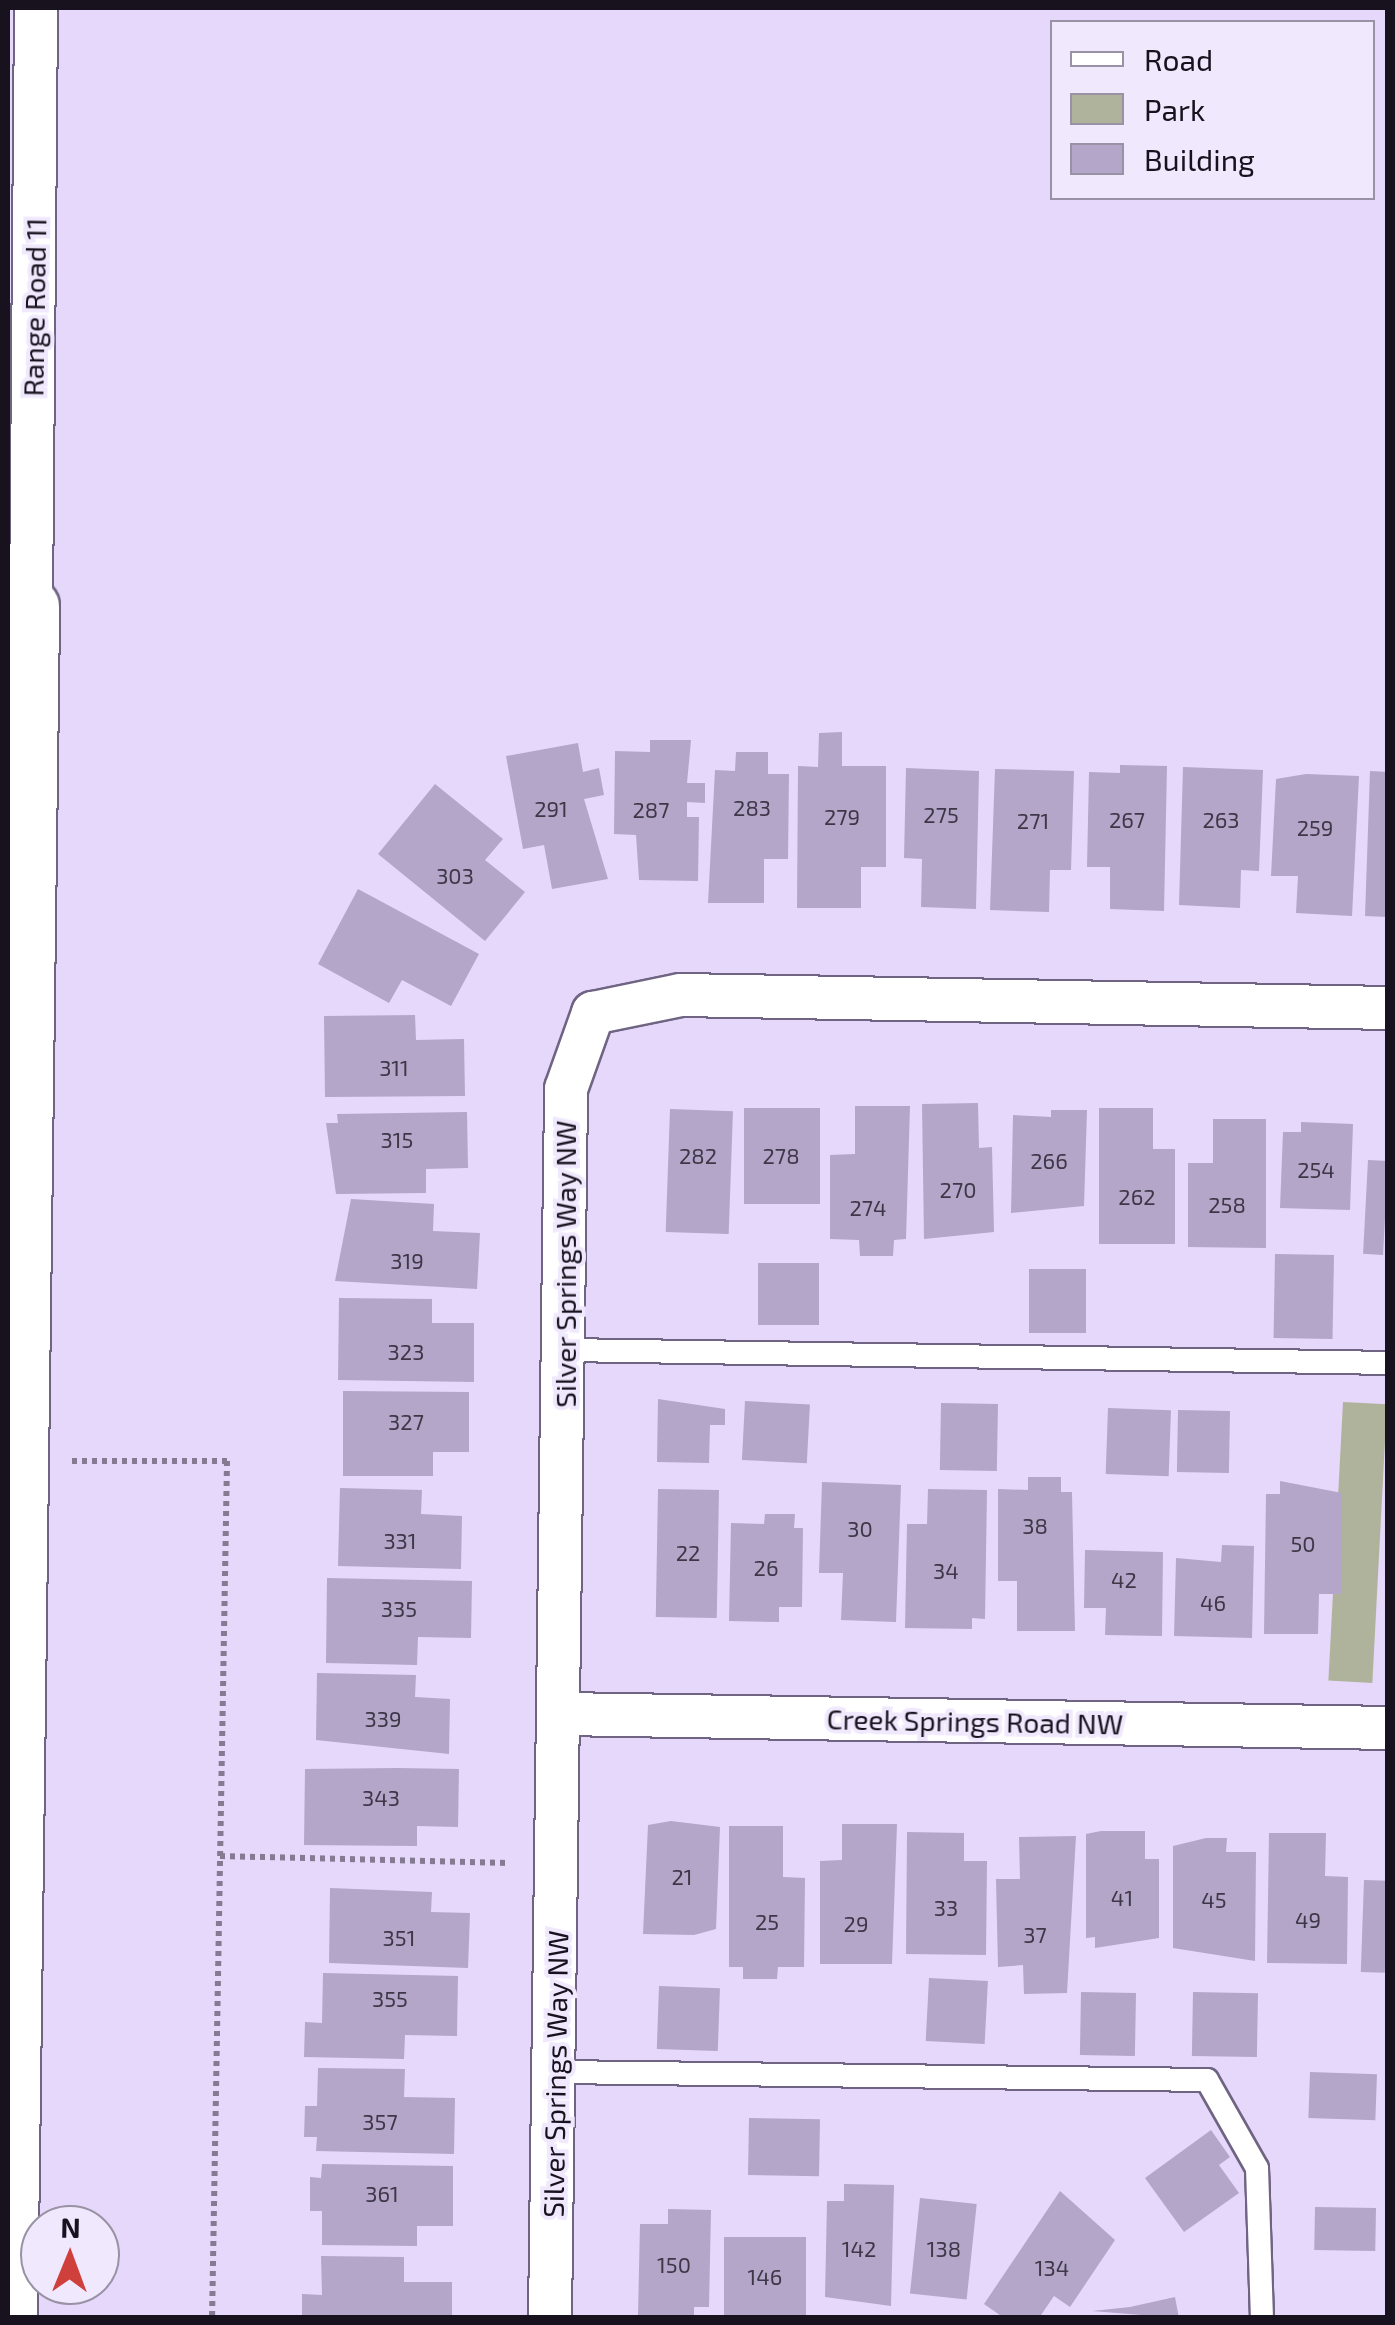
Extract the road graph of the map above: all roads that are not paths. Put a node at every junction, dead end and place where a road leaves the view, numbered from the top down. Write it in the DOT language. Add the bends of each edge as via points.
graph roads {
  1 [pos="36,8"];
  2 [pos="31,606"];
  3 [pos="1388,1008"];
  4 [pos="565,1350"];
  5 [pos="1388,1363"];
  6 [pos="15,1410"];
  7 [pos="563,1714"];
  8 [pos="1388,1728"];
  9 [pos="556,2072"];
  10 [pos="9,2318"];
  11 [pos="550,2318"];
  12 [pos="1262,2318"];
  1 -- 2 [label="street, Range Road 11"];
  2 -- 6 [label="street"];
  3 -- 4 [label="street, Silver Springs Way NW" via="681,995 593,1012 566,1089"];
  4 -- 5 [label="lane"];
  4 -- 7 [label="street, Silver Springs Way NW"];
  6 -- 10 [label="street"];
  7 -- 8 [label="street, Creek Springs Road NW"];
  7 -- 9 [label="street, Silver Springs Way NW"];
  9 -- 11 [label="street, Silver Springs Way NW"];
  9 -- 12 [label="lane" via="1207,2080 1257,2168"];
}
